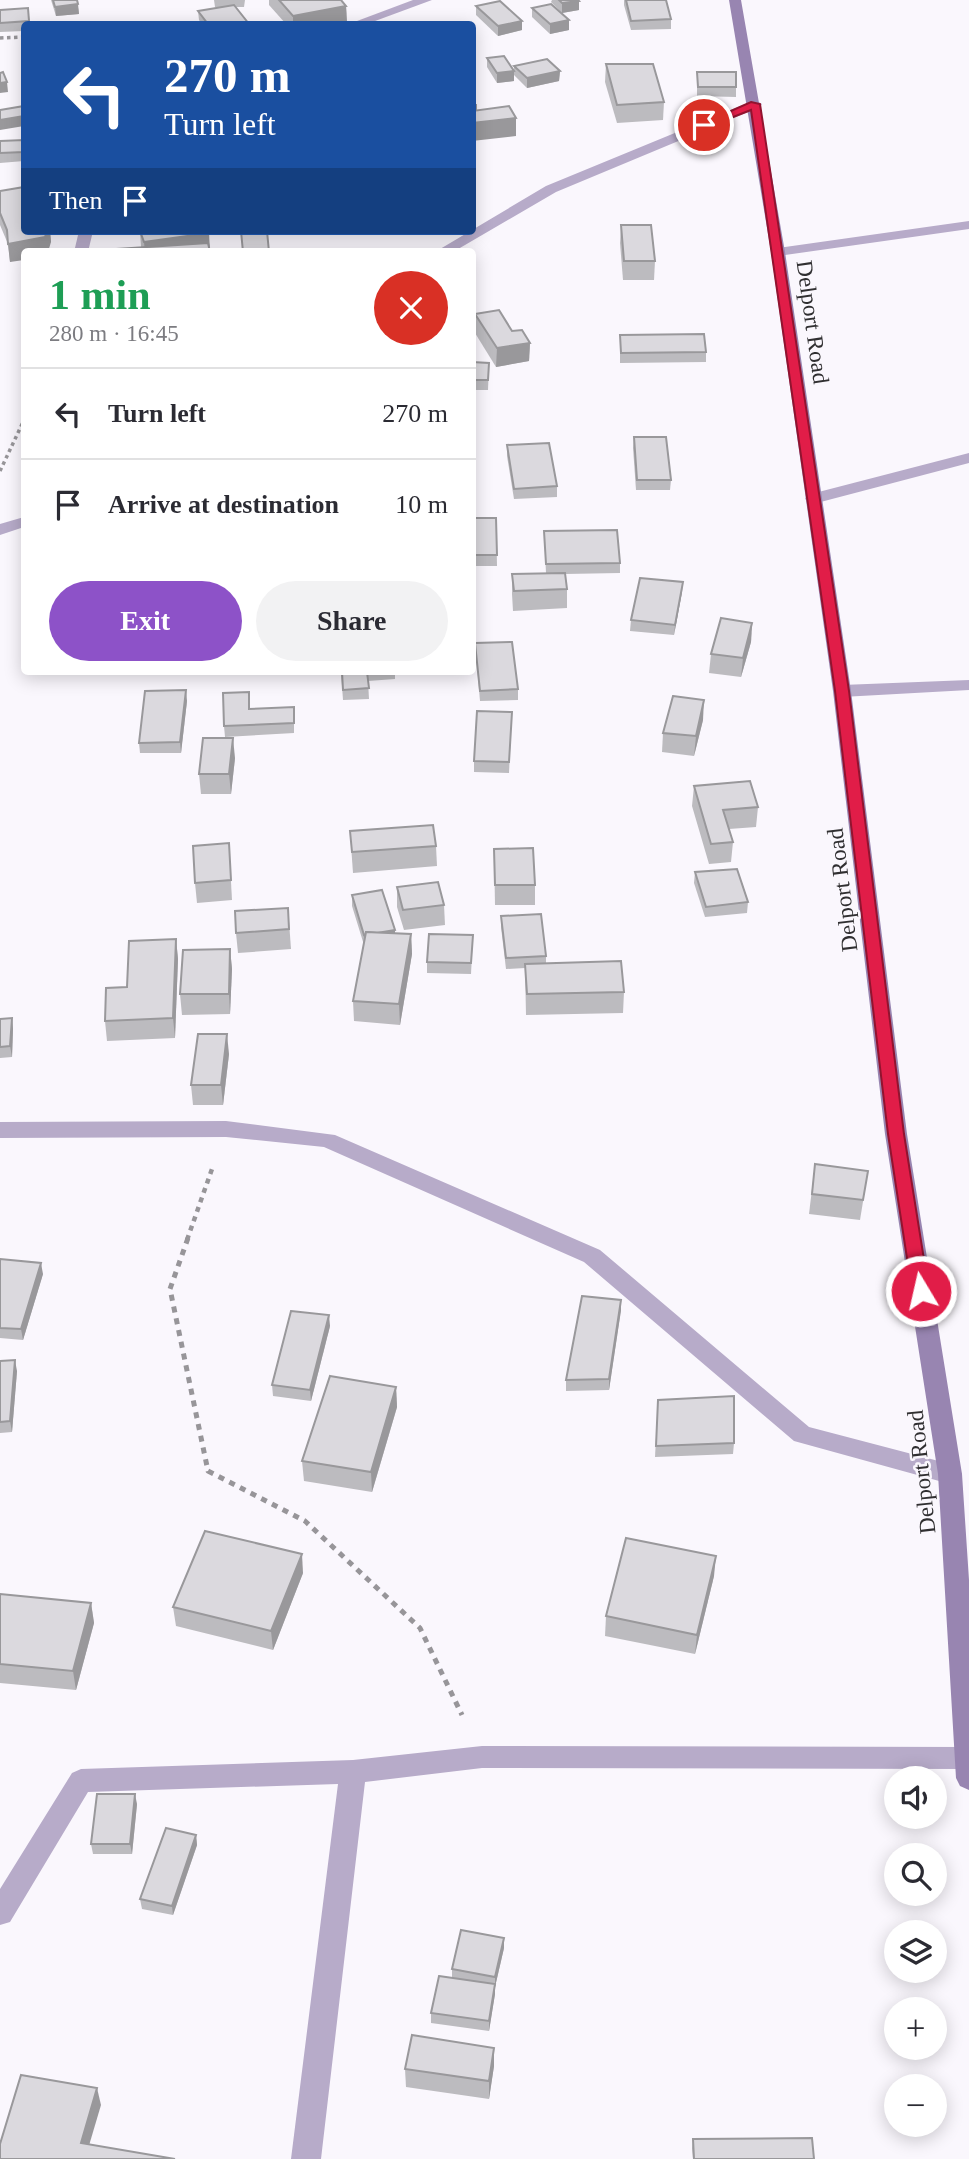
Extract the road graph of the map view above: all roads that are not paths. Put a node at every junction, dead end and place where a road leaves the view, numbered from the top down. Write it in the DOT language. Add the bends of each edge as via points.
graph roads {
  1 [pos="426,0"];
  2 [pos="735,0"];
  3 [pos="365,21"];
  4 [pos="755,104"];
  5 [pos="969,225"];
  6 [pos="476,233"];
  7 [pos="472,235"];
  8 [pos="450,248"];
  9 [pos="778,252"];
  10 [pos="969,458"];
  11 [pos="813,499"];
  12 [pos="21,523"];
  13 [pos="0,530"];
  14 [pos="969,685"];
  15 [pos="842,691"];
  16 [pos="0,1130"];
  17 [pos="950,1474"];
  18 [pos="968,1764"];
  19 [pos="352,1772"];
  20 [pos="0,1913"];
  21 [pos="306,2159"];
  1 -- 3 [label="street"];
  2 -- 4 [label="street, Delport Road"];
  4 -- 6 [label="street" via="551,189"];
  4 -- 9 [label="street, Delport Road"];
  5 -- 9 [label="street"];
  7 -- 8 [label="street"];
  9 -- 11 [label="street, Delport Road"];
  10 -- 11 [label="street"];
  11 -- 15 [label="street, Delport Road"];
  12 -- 13 [label="street"];
  14 -- 15 [label="street"];
  15 -- 17 [label="street, Delport Road" via="896,1134"];
  16 -- 17 [label="street" via="226,1129 327,1140 592,1256 802,1434"];
  17 -- 18 [label="street, Delport Road"];
  18 -- 19 [label="street" via="482,1757"];
  19 -- 20 [label="street" via="81,1781"];
  19 -- 21 [label="street"];
}
